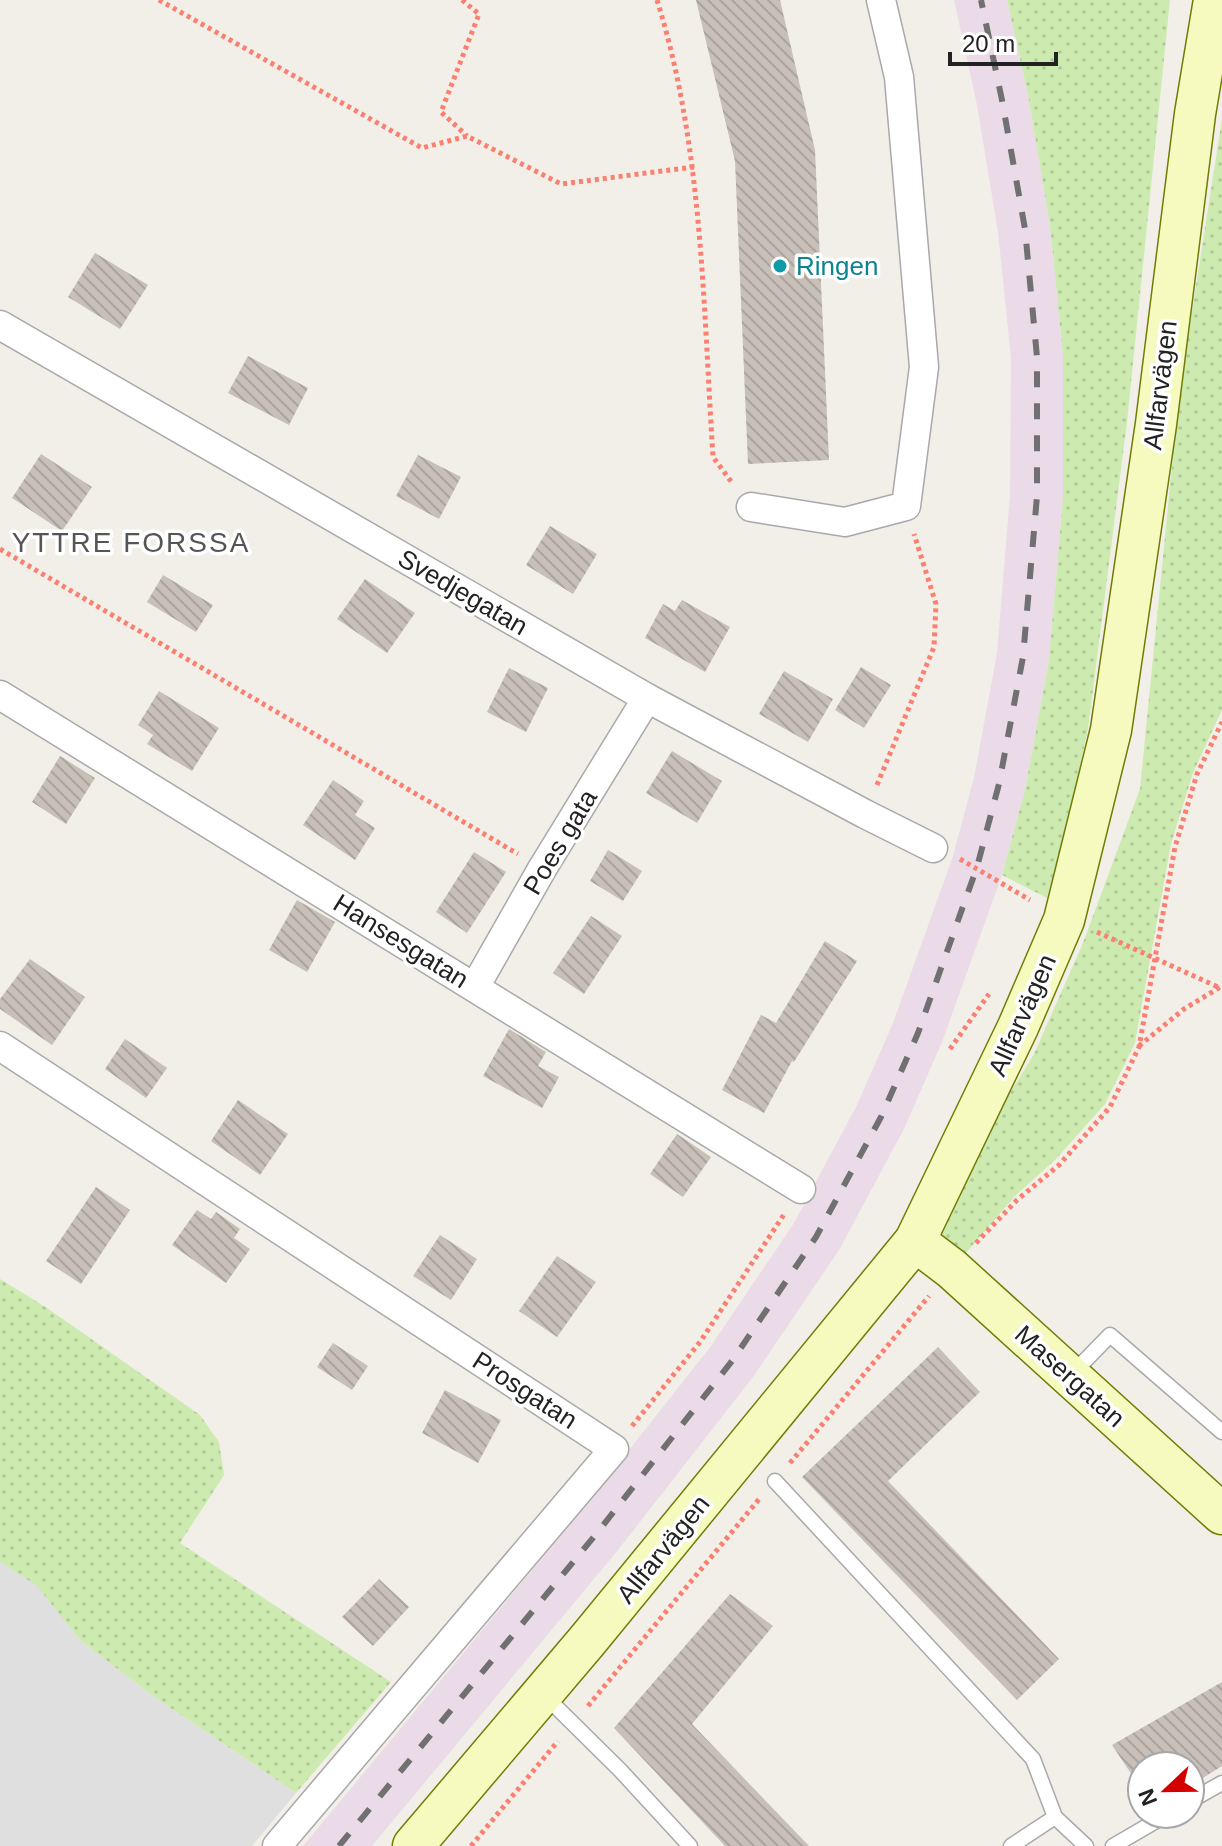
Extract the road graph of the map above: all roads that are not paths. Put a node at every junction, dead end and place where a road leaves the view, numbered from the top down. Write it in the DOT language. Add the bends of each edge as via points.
graph roads {
  1 [pos="881,0"];
  2 [pos="1214,0"];
  3 [pos="0,325"];
  4 [pos="751,507"];
  5 [pos="0,695"];
  6 [pos="647,698"];
  7 [pos="933,848"];
  8 [pos="475,987"];
  9 [pos="0,1046"];
  10 [pos="801,1189"];
  11 [pos="915,1241"];
  12 [pos="1069,1376"];
  13 [pos="1222,1432"];
  14 [pos="775,1481"];
  15 [pos="1222,1514"];
  16 [pos="543,1693"];
  17 [pos="1055,1817"];
  18 [pos="1140,1830"];
  19 [pos="277,1846"];
  20 [pos="413,1846"];
  21 [pos="690,1846"];
  22 [pos="1011,1846"];
  23 [pos="1086,1846"];
  24 [pos="1113,1846"];
  1 -- 4 [label="street" via="899,77 924,367 906,506 845,522"];
  2 -- 11 [label="street, Allfarvägen" via="1111,730 1064,920"];
  3 -- 6 [label="street, Svedjegatan"];
  5 -- 8 [label="street, Hansesgatan"];
  6 -- 7 [label="street, Svedjegatan"];
  6 -- 8 [label="street, Poes gata"];
  8 -- 10 [label="street, Hansesgatan"];
  9 -- 19 [label="street, Prosgatan" via="614,1449"];
  11 -- 12 [label="street, Masergatan"];
  11 -- 16 [label="street, Allfarvägen"];
  12 -- 13 [label="lane" via="1110,1335"];
  12 -- 15 [label="street, Masergatan"];
  14 -- 17 [label="lane" via="1033,1759"];
  16 -- 20 [label="street, Allfarvägen"];
  16 -- 21 [label="lane"];
  17 -- 22 [label="lane"];
  17 -- 23 [label="lane"];
  18 -- 24 [label="lane"];
}
